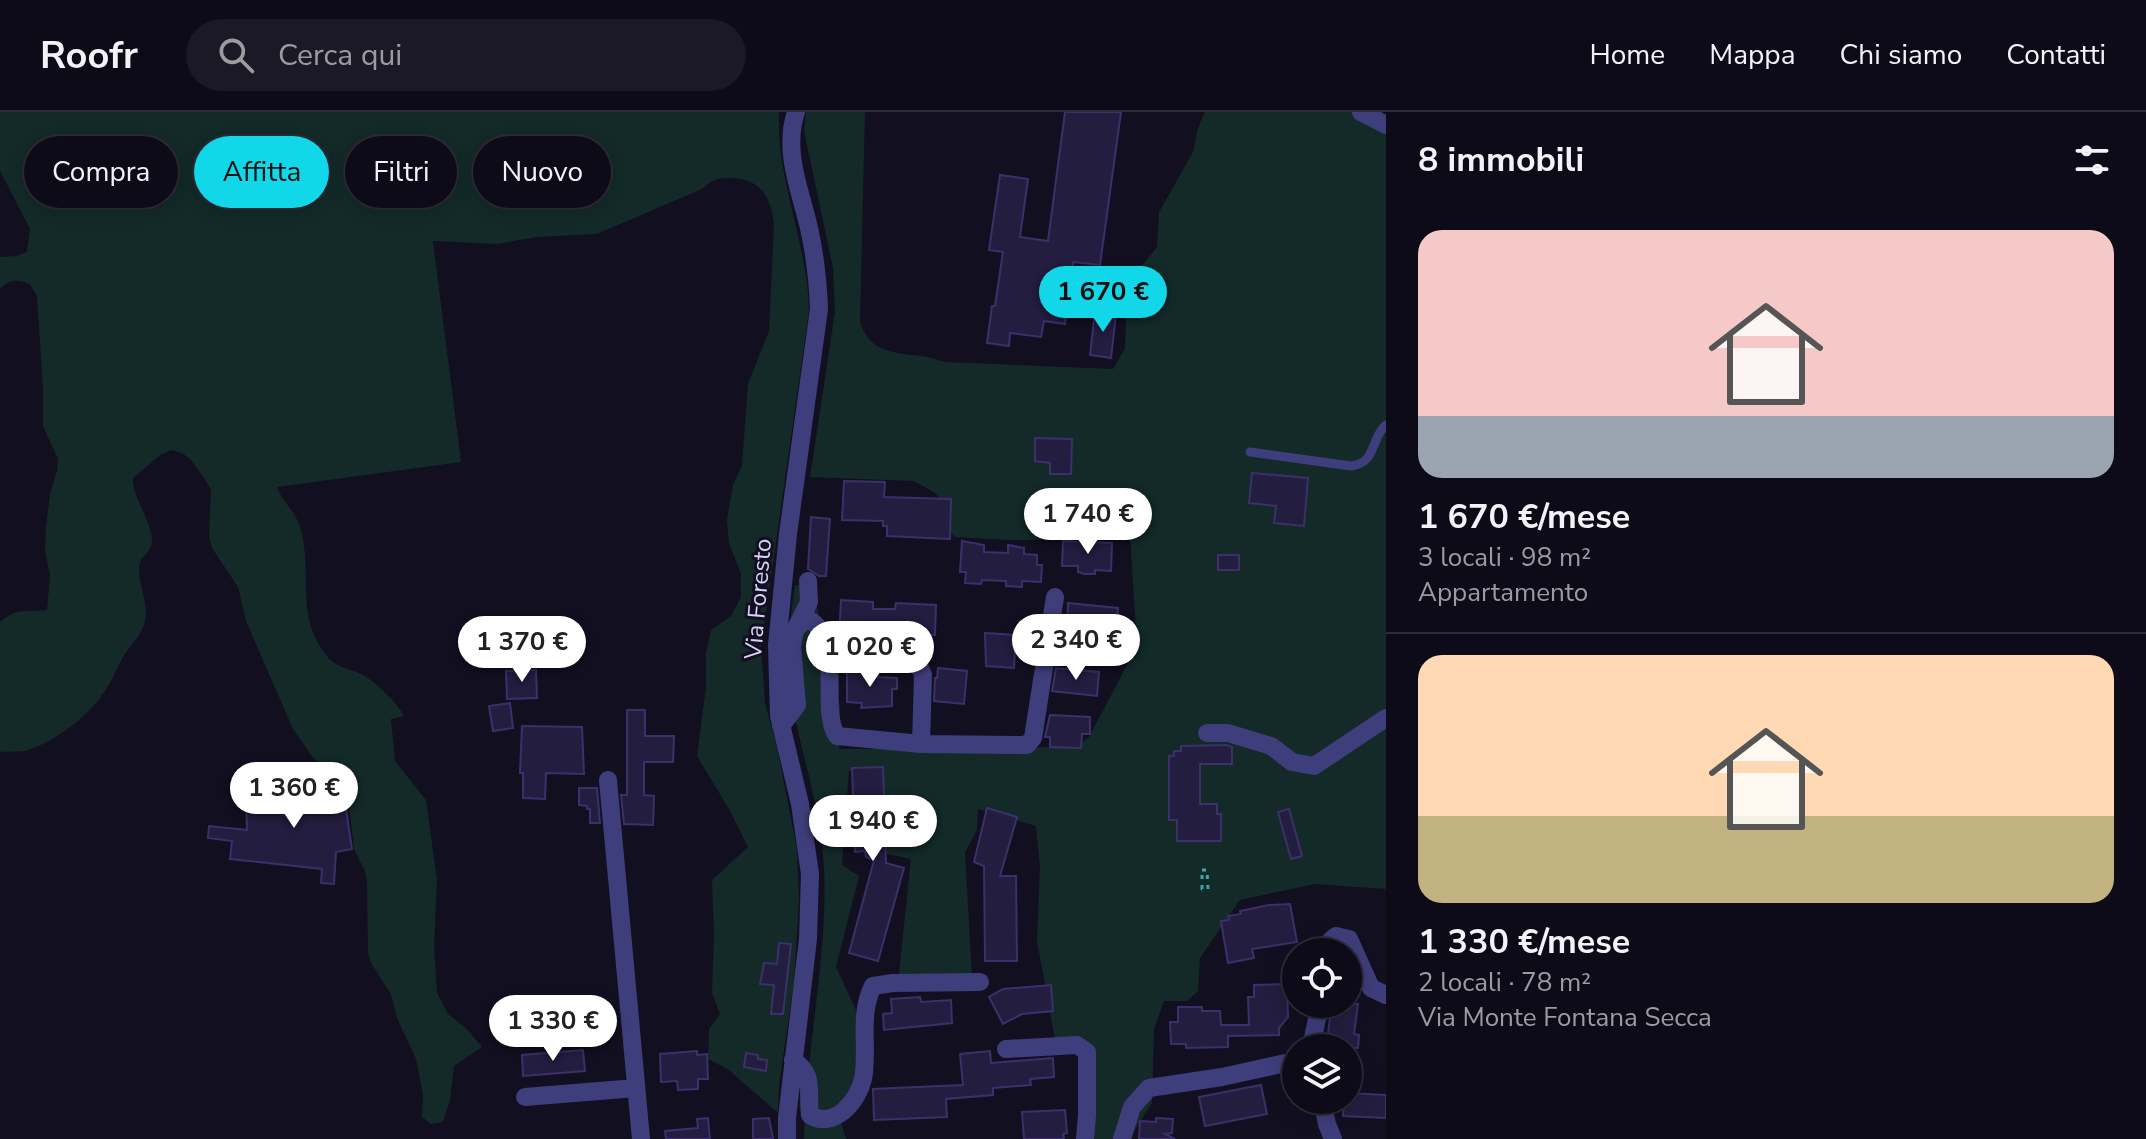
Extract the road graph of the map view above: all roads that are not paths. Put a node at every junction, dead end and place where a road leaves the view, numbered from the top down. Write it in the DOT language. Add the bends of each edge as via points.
graph roads {
  1 [pos="796,112"];
  2 [pos="1361,112"];
  3 [pos="1386,125"];
  4 [pos="1386,425"];
  5 [pos="1250,452"];
  6 [pos="808,581"];
  7 [pos="1055,597"];
  8 [pos="795,630"];
  9 [pos="897,663"];
  10 [pos="1386,718"];
  11 [pos="781,726"];
  12 [pos="1207,733"];
  13 [pos="921,744"];
  14 [pos="608,780"];
  15 [pos="1362,968"];
  16 [pos="980,982"];
  17 [pos="1386,995"];
  18 [pos="1006,1049"];
  19 [pos="793,1060"];
  20 [pos="1282,1064"];
  21 [pos="636,1088"];
  22 [pos="525,1097"];
  23 [pos="1325,1114"];
  24 [pos="641,1139"];
  25 [pos="787,1139"];
  26 [pos="1085,1139"];
  27 [pos="1122,1139"];
  28 [pos="1333,1139"];
  1 -- 11 [label="street, Via Foresto" via="790,143 819,309 780,604 776,674"];
  2 -- 3 [label="street"];
  4 -- 5 [label="lane" via="1361,465"];
  6 -- 8 [label="street" via="809,602"];
  7 -- 13 [label="street" via="1033,738 1027,745"];
  8 -- 11 [label="street" via="797,705"];
  8 -- 13 [label="street" via="811,621 821,629 837,736"];
  9 -- 13 [label="street" via="918,664 923,675"];
  10 -- 12 [label="street" via="1314,766 1292,762 1271,746 1242,737"];
  11 -- 19 [label="street, Via Foresto" via="810,874"];
  14 -- 21 [label="street"];
  15 -- 17 [label="street" via="1371,988"];
  16 -- 19 [label="street" via="873,986 866,999 863,1082 836,1117 810,1115 809,1075"];
  18 -- 26 [label="street" via="1077,1045 1087,1052"];
  19 -- 25 [label="street, Via Foresto"];
  20 -- 27 [label="street" via="1149,1088 1132,1107"];
  21 -- 22 [label="street"];
  21 -- 24 [label="street"];
  23 -- 28 [label="street"];
}
